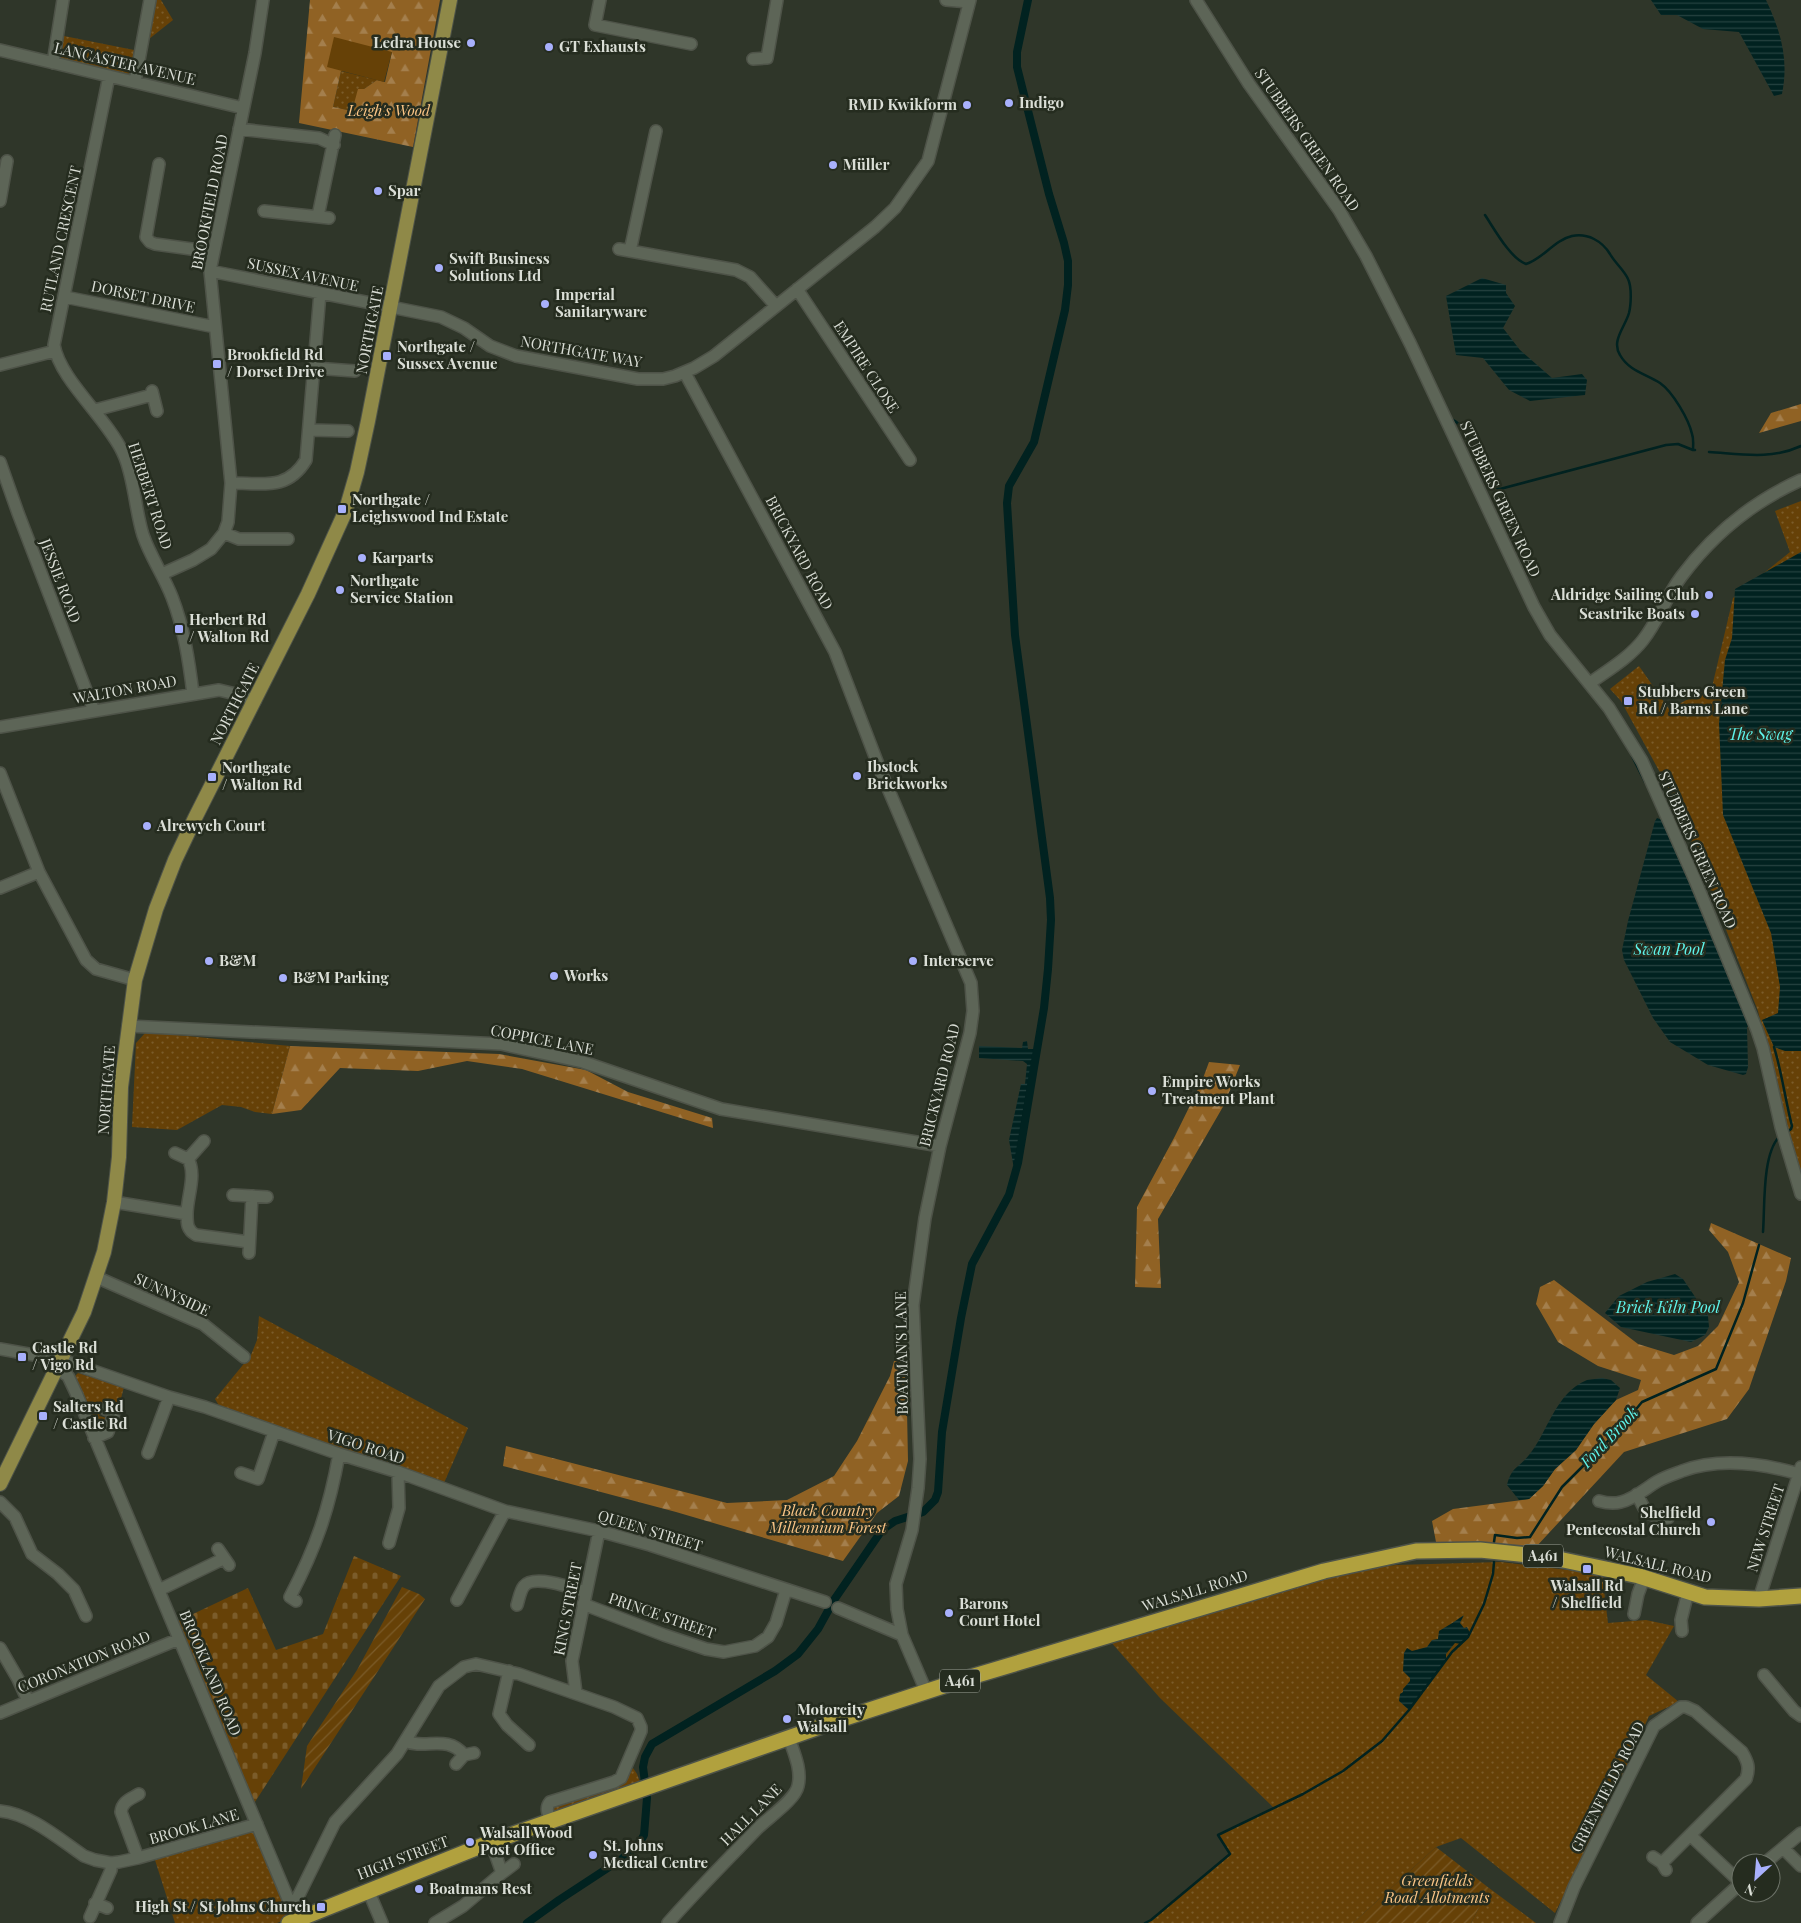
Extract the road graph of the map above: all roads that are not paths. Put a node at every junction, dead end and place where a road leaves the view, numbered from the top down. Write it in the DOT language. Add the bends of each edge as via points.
graph roads {
  1 [pos="63,0"];
  2 [pos="150,0"];
  3 [pos="263,0"];
  4 [pos="450,0"];
  5 [pos="600,0"];
  6 [pos="777,0"];
  7 [pos="946,0"];
  8 [pos="1196,0"];
  9 [pos="970,1"];
  10 [pos="691,44"];
  11 [pos="0,50"];
  12 [pos="753,59"];
  13 [pos="53,63"];
  14 [pos="109,76"];
  15 [pos="135,82"];
  16 [pos="243,108"];
  17 [pos="239,129"];
  18 [pos="656,131"];
  19 [pos="7,161"];
  20 [pos="159,164"];
  21 [pos="0,201"];
  22 [pos="272,209"];
  23 [pos="213,252"];
  24 [pos="210,271"];
  25 [pos="797,289"];
  26 [pos="320,293"];
  27 [pos="65,297"];
  28 [pos="776,306"];
  29 [pos="390,308"];
  30 [pos="215,327"];
  31 [pos="55,351"];
  32 [pos="0,365"];
  33 [pos="314,368"];
  34 [pos="355,371"];
  35 [pos="686,373"];
  36 [pos="95,410"];
  37 [pos="157,411"];
  38 [pos="310,430"];
  39 [pos="348,431"];
  40 [pos="910,460"];
  41 [pos="0,462"];
  42 [pos="1801,480"];
  43 [pos="232,484"];
  44 [pos="224,533"];
  45 [pos="288,539"];
  46 [pos="162,574"];
  47 [pos="1590,683"];
  48 [pos="193,694"];
  49 [pos="255,701"];
  50 [pos="94,711"];
  51 [pos="0,727"];
  52 [pos="0,774"];
  53 [pos="4,797"];
  54 [pos="39,872"];
  55 [pos="0,888"];
  56 [pos="134,980"];
  57 [pos="128,1026"];
  58 [pos="204,1142"];
  59 [pos="940,1146"];
  60 [pos="175,1153"];
  61 [pos="188,1159"];
  62 [pos="1801,1194"];
  63 [pos="233,1195"];
  64 [pos="252,1196"];
  65 [pos="267,1197"];
  66 [pos="114,1202"];
  67 [pos="187,1214"];
  68 [pos="925,1218"];
  69 [pos="96,1278"];
  70 [pos="0,1349"];
  71 [pos="244,1357"];
  72 [pos="60,1365"];
  73 [pos="169,1397"];
  74 [pos="105,1409"];
  75 [pos="274,1432"];
  76 [pos="94,1438"];
  77 [pos="148,1453"];
  78 [pos="339,1454"];
  79 [pos="1800,1470"];
  80 [pos="398,1472"];
  81 [pos="241,1473"];
  82 [pos="0,1484"];
  83 [pos="1637,1494"];
  84 [pos="466,1496"];
  85 [pos="1599,1501"];
  86 [pos="0,1502"];
  87 [pos="505,1511"];
  88 [pos="1668,1518"];
  89 [pos="600,1531"];
  90 [pos="389,1544"];
  91 [pos="224,1558"];
  92 [pos="1644,1578"];
  93 [pos="158,1590"];
  94 [pos="786,1590"];
  95 [pos="586,1592"];
  96 [pos="1688,1592"];
  97 [pos="1801,1596"];
  98 [pos="1759,1599"];
  99 [pos="457,1600"];
  100 [pos="296,1601"];
  101 [pos="825,1602"];
  102 [pos="583,1604"];
  103 [pos="517,1605"];
  104 [pos="838,1608"];
  105 [pos="1634,1614"];
  106 [pos="86,1616"];
  107 [pos="1684,1625"];
  108 [pos="902,1635"];
  109 [pos="179,1639"];
  110 [pos="0,1648"];
  111 [pos="510,1671"];
  112 [pos="1764,1675"];
  113 [pos="926,1692"];
  114 [pos="576,1693"];
  115 [pos="28,1701"];
  116 [pos="0,1713"];
  117 [pos="1801,1716"];
  118 [pos="790,1738"];
  119 [pos="528,1740"];
  120 [pos="405,1741"];
  121 [pos="465,1757"];
  122 [pos="632,1793"];
  123 [pos="139,1794"];
  124 [pos="0,1811"];
  125 [pos="551,1821"];
  126 [pos="257,1824"];
  127 [pos="1801,1833"];
  128 [pos="1690,1835"];
  129 [pos="491,1842"];
  130 [pos="1783,1848"];
  131 [pos="1777,1853"];
  132 [pos="138,1858"];
  133 [pos="111,1863"];
  134 [pos="1661,1863"];
  135 [pos="514,1864"];
  136 [pos="1801,1866"];
  137 [pos="502,1873"];
  138 [pos="1731,1874"];
  139 [pos="368,1890"];
  140 [pos="1731,1892"];
  141 [pos="95,1903"];
  142 [pos="107,1908"];
  143 [pos="90,1917"];
  144 [pos="293,1917"];
  145 [pos="382,1923"];
  146 [pos="435,1923"];
  147 [pos="668,1923"];
  148 [pos="1560,1923"];
  149 [pos="1697,1923"];
  1 -- 13 [label="street"];
  2 -- 15 [label="street"];
  3 -- 16 [label="street, BROOKFIELD ROAD"];
  4 -- 29 [label="main road, NORTHGATE"];
  5 -- 10 [label="street" via="595,25"];
  6 -- 12 [label="street" via="766,58"];
  7 -- 9 [label="street"];
  8 -- 47 [label="street, STUBBERS GREEN ROAD" via="1249,84 1339,210 1366,256 1534,607 1550,635"];
  9 -- 25 [label="street" via="928,161 895,208"];
  11 -- 13 [label="street, LANCASTER AVENUE"];
  13 -- 14 [label="street, LANCASTER AVENUE"];
  14 -- 15 [label="street, LANCASTER AVENUE"];
  14 -- 27 [label="street, RUTLAND CRESCENT"];
  15 -- 16 [label="street, LANCASTER AVENUE"];
  16 -- 17 [label="street, BROOKFIELD ROAD"];
  17 -- 22 [label="street" via="334,140 323,217"];
  17 -- 23 [label="street, BROOKFIELD ROAD"];
  18 -- 28 [label="street" via="625,250 736,270 750,277"];
  19 -- 21 [label="street"];
  20 -- 23 [label="street" via="146,237 155,244"];
  23 -- 24 [label="street, BROOKFIELD ROAD"];
  24 -- 26 [label="street, SUSSEX AVENUE"];
  24 -- 30 [label="street, BROOKFIELD ROAD"];
  25 -- 28 [label="street"];
  25 -- 40 [label="street, EMPIRE CLOSE"];
  26 -- 29 [label="street, SUSSEX AVENUE"];
  26 -- 33 [label="street"];
  27 -- 30 [label="street, DORSET DRIVE"];
  27 -- 31 [label="street, RUTLAND CRESCENT"];
  28 -- 35 [label="street" via="714,356"];
  29 -- 35 [label="street, NORTHGATE WAY" via="445,319 490,346 516,356 638,379 664,379"];
  29 -- 49 [label="main road, NORTHGATE" via="362,453 346,510 324,562"];
  30 -- 43 [label="street, BROOKFIELD ROAD"];
  31 -- 32 [label="street"];
  31 -- 36 [label="street, HERBERT ROAD" via="64,370"];
  33 -- 34 [label="street"];
  33 -- 38 [label="street"];
  35 -- 59 [label="street, BRICKYARD ROAD" via="835,652 881,772 971,983 973,1010 970,1032"];
  36 -- 37 [label="street" via="152,393"];
  36 -- 46 [label="street, HERBERT ROAD" via="124,454 143,535"];
  38 -- 39 [label="street"];
  38 -- 43 [label="street" via="306,460 296,474 280,483"];
  41 -- 50 [label="street, JESSIE ROAD"];
  42 -- 47 [label="street" via="1757,503 1720,532 1680,579 1644,640 1626,658"];
  43 -- 44 [label="street, BROOKFIELD ROAD"];
  44 -- 45 [label="street" via="239,539"];
  44 -- 46 [label="street, BROOKFIELD ROAD" via="218,543 204,554"];
  46 -- 48 [label="street, HERBERT ROAD" via="186,640"];
  47 -- 62 [label="street, STUBBERS GREEN ROAD" via="1610,708 1642,761 1757,1030"];
  48 -- 49 [label="street, WALTON ROAD" via="219,690"];
  48 -- 50 [label="street, WALTON ROAD"];
  49 -- 56 [label="main road, NORTHGATE" via="175,860"];
  50 -- 51 [label="street, WALTON ROAD"];
  52 -- 53 [label="street"];
  53 -- 54 [label="street"];
  54 -- 55 [label="street"];
  54 -- 56 [label="street" via="86,960 103,972"];
  56 -- 57 [label="main road, NORTHGATE"];
  57 -- 59 [label="street, COPPICE LANE" via="501,1044 583,1062 721,1109"];
  57 -- 66 [label="main road, NORTHGATE"];
  58 -- 61 [label="street"];
  59 -- 68 [label="street, BRICKYARD ROAD"];
  60 -- 61 [label="street"];
  61 -- 67 [label="street" via="193,1174"];
  63 -- 64 [label="street"];
  64 -- 65 [label="street"];
  64 -- 67 [label="street" via="249,1247 192,1233 187,1225"];
  66 -- 67 [label="street"];
  66 -- 69 [label="main road, NORTHGATE"];
  68 -- 108 [label="street, BOATMAN'S LANE" via="913,1305 920,1450 918,1488 912,1530 896,1584"];
  69 -- 71 [label="street, SUNNYSIDE" via="203,1324 230,1351"];
  69 -- 72 [label="main road, NORTHGATE"];
  70 -- 72 [label="street, VIGO ROAD"];
  72 -- 73 [label="street, VIGO ROAD"];
  72 -- 76 [label="street, BROOKLAND ROAD" via="68,1376"];
  72 -- 82 [label="main road, NORTHGATE"];
  73 -- 75 [label="street, VIGO ROAD"];
  73 -- 77 [label="street"];
  74 -- 76 [label="street" via="114,1412 108,1432"];
  75 -- 78 [label="street, VIGO ROAD"];
  75 -- 81 [label="street" via="258,1479"];
  76 -- 93 [label="street, BROOKLAND ROAD"];
  78 -- 80 [label="street, VIGO ROAD"];
  78 -- 100 [label="street" via="324,1520 314,1549 290,1597"];
  79 -- 83 [label="street" via="1738,1462 1711,1465 1684,1470"];
  79 -- 98 [label="street, NEW STREET"];
  80 -- 84 [label="street, VIGO ROAD"];
  80 -- 90 [label="street" via="399,1508"];
  83 -- 85 [label="street" via="1623,1502"];
  83 -- 88 [label="street" via="1650,1516"];
  84 -- 87 [label="street, QUEEN STREET"];
  86 -- 106 [label="street" via="15,1517 32,1554 74,1590"];
  87 -- 89 [label="street, QUEEN STREET"];
  87 -- 99 [label="street" via="468,1586"];
  89 -- 94 [label="street, QUEEN STREET"];
  89 -- 95 [label="street, KING STREET"];
  91 -- 93 [label="street"];
  92 -- 96 [label="highway, WALSALL ROAD / A461"];
  92 -- 105 [label="street"];
  92 -- 113 [label="highway, WALSALL ROAD / A461" via="1549,1557 1480,1550 1416,1551 1324,1570"];
  93 -- 109 [label="street, BROOKLAND ROAD"];
  94 -- 101 [label="street, QUEEN STREET"];
  94 -- 102 [label="street, PRINCE STREET" via="768,1637 755,1646 724,1652 664,1635"];
  95 -- 102 [label="street, KING STREET"];
  95 -- 103 [label="street" via="544,1581 530,1582 524,1586"];
  96 -- 98 [label="highway, WALSALL ROAD / A461" via="1705,1597"];
  96 -- 107 [label="street"];
  97 -- 98 [label="highway, A461"];
  102 -- 114 [label="street, KING STREET" via="572,1660"];
  104 -- 108 [label="street"];
  108 -- 113 [label="street"];
  109 -- 115 [label="street, CORONATION ROAD"];
  109 -- 126 [label="street, BROOKLAND ROAD"];
  110 -- 115 [label="street"];
  111 -- 114 [label="street"];
  111 -- 119 [label="street" via="499,1714 507,1725"];
  111 -- 120 [label="street" via="476,1664 456,1672 439,1686"];
  112 -- 117 [label="street"];
  113 -- 118 [label="highway, WALSALL ROAD / A461"];
  114 -- 125 [label="street" via="637,1718 641,1731 620,1778 550,1802 547,1810"];
  115 -- 116 [label="street, CORONATION ROAD"];
  118 -- 122 [label="highway, WALSALL ROAD / A461"];
  118 -- 147 [label="street, HALL LANE" via="798,1765 798,1789"];
  120 -- 121 [label="street" via="418,1746 449,1745 458,1748"];
  120 -- 144 [label="street" via="335,1822"];
  122 -- 125 [label="highway, HIGH STREET / A461"];
  123 -- 132 [label="street, BROOK LANE" via="125,1802 121,1812"];
  124 -- 133 [label="street, BROOK LANE" via="25,1817 84,1856"];
  125 -- 129 [label="highway, HIGH STREET / A461"];
  126 -- 132 [label="street, BROOK LANE"];
  126 -- 144 [label="street, BROOKLAND ROAD"];
  127 -- 130 [label="street"];
  128 -- 134 [label="street, GREENFIELDS ROAD"];
  128 -- 138 [label="street"];
  128 -- 148 [label="street, GREENFIELDS ROAD" via="1746,1779 1749,1770 1742,1752 1695,1711 1686,1707 1654,1726 1574,1887"];
  129 -- 137 [label="street"];
  129 -- 139 [label="highway, HIGH STREET / A461"];
  130 -- 131 [label="street"];
  130 -- 136 [label="street"];
  132 -- 133 [label="street, BROOK LANE"];
  133 -- 141 [label="street" via="111,1870"];
  135 -- 137 [label="street"];
  137 -- 146 [label="street" via="463,1906"];
  139 -- 144 [label="highway, HIGH STREET / A461"];
  139 -- 145 [label="street"];
  140 -- 149 [label="street"];
  141 -- 142 [label="street"];
  141 -- 143 [label="street"];
}
